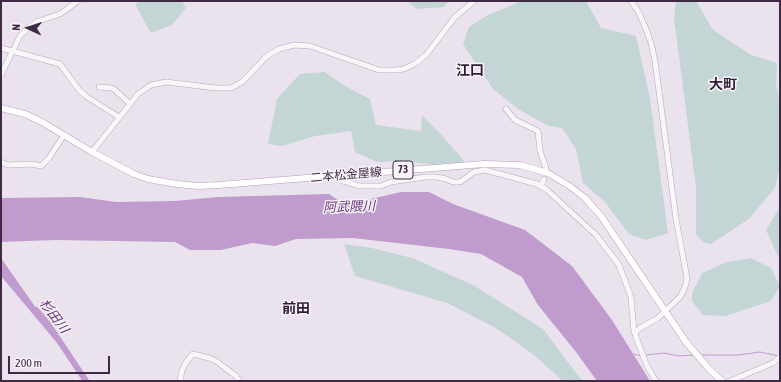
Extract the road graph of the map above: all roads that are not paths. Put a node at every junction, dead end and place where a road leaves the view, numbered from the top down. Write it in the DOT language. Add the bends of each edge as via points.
graph roads {
  1 [pos="78,1"];
  2 [pos="474,1"];
  3 [pos="631,1"];
  4 [pos="1,48"];
  5 [pos="13,51"];
  6 [pos="1,75"];
  7 [pos="100,87"];
  8 [pos="130,104"];
  9 [pos="1,108"];
  10 [pos="506,108"];
  11 [pos="119,117"];
  12 [pos="64,135"];
  13 [pos="92,152"];
  14 [pos="1,162"];
  15 [pos="546,168"];
  16 [pos="341,176"];
  17 [pos="544,179"];
  18 [pos="542,187"];
  19 [pos="665,311"];
  20 [pos="636,333"];
  21 [pos="780,357"];
  22 [pos="180,381"];
  23 [pos="239,381"];
  24 [pos="656,381"];
  25 [pos="722,381"];
  26 [pos="730,381"];
  1 -- 5 [label="street" via="60,14 36,22 20,36"];
  2 -- 8 [label="street" via="455,17 426,55 404,69 379,70 310,46 294,45 267,56 242,82 231,88 158,83 144,89"];
  3 -- 19 [label="street" via="646,29 655,60 676,219 687,278 681,296"];
  4 -- 5 [label="street"];
  5 -- 6 [label="street"];
  5 -- 11 [label="street" via="60,64 83,93"];
  7 -- 8 [label="street" via="112,88"];
  8 -- 11 [label="street"];
  9 -- 12 [label="main road, 二本松金屋線 / 73" via="24,114"];
  10 -- 15 [label="street" via="515,120 538,131 540,151"];
  11 -- 13 [label="street"];
  12 -- 13 [label="main road, 二本松金屋線 / 73"];
  12 -- 14 [label="street" via="41,166 8,165"];
  13 -- 16 [label="main road, 二本松金屋線 / 73" via="134,174 177,184 219,185"];
  16 -- 18 [label="street" via="343,182 360,186 381,186 426,177 460,182 471,173 485,170"];
  16 -- 19 [label="main road, 二本松金屋線 / 73" via="484,164 520,165 548,173 585,198 601,216"];
  17 -- 18 [label="street"];
  18 -- 20 [label="street" via="596,235 619,265 630,297"];
  19 -- 20 [label="street"];
  19 -- 25 [label="main road, 二本松金屋線 / 73" via="686,342"];
  20 -- 24 [label="street" via="647,366"];
  21 -- 26 [label="street" via="773,363"];
  22 -- 23 [label="street" via="182,370 194,354 216,361"];
}
